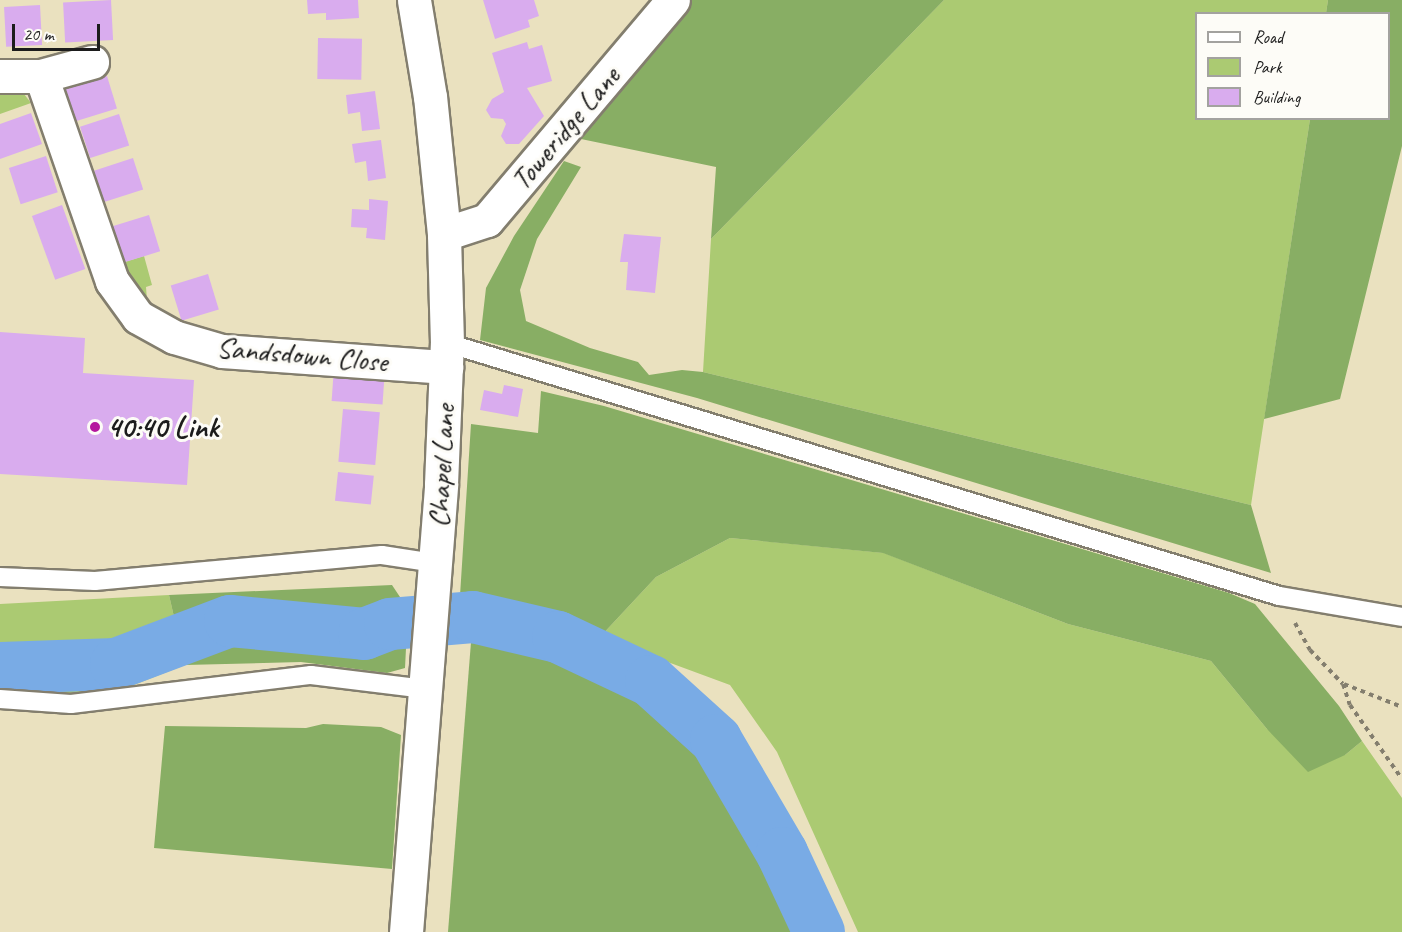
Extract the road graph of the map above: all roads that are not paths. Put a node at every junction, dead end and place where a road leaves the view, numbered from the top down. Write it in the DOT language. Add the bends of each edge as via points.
graph roads {
  1 [pos="414,0"];
  2 [pos="673,0"];
  3 [pos="92,62"];
  4 [pos="0,76"];
  5 [pos="41,76"];
  6 [pos="444,234"];
  7 [pos="446,355"];
  8 [pos="435,563"];
  9 [pos="0,577"];
  10 [pos="1402,617"];
  11 [pos="425,689"];
  12 [pos="0,699"];
  13 [pos="406,932"];
  1 -- 6 [label="main road, Chapel Lane" via="430,96"];
  2 -- 6 [label="main road, Toweridge Lane" via="487,220"];
  3 -- 5 [label="main road"];
  4 -- 5 [label="main road"];
  5 -- 7 [label="main road, Sandsdown Close" via="112,281 138,317 174,337 222,351"];
  6 -- 7 [label="main road, Chapel Lane"];
  7 -- 8 [label="main road, Chapel Lane"];
  7 -- 10 [label="lane" via="1279,596"];
  8 -- 9 [label="lane" via="382,555 95,581"];
  8 -- 11 [label="main road, Chapel Lane"];
  11 -- 12 [label="lane" via="311,675 71,704"];
  11 -- 13 [label="main road, Chapel Lane"];
}
